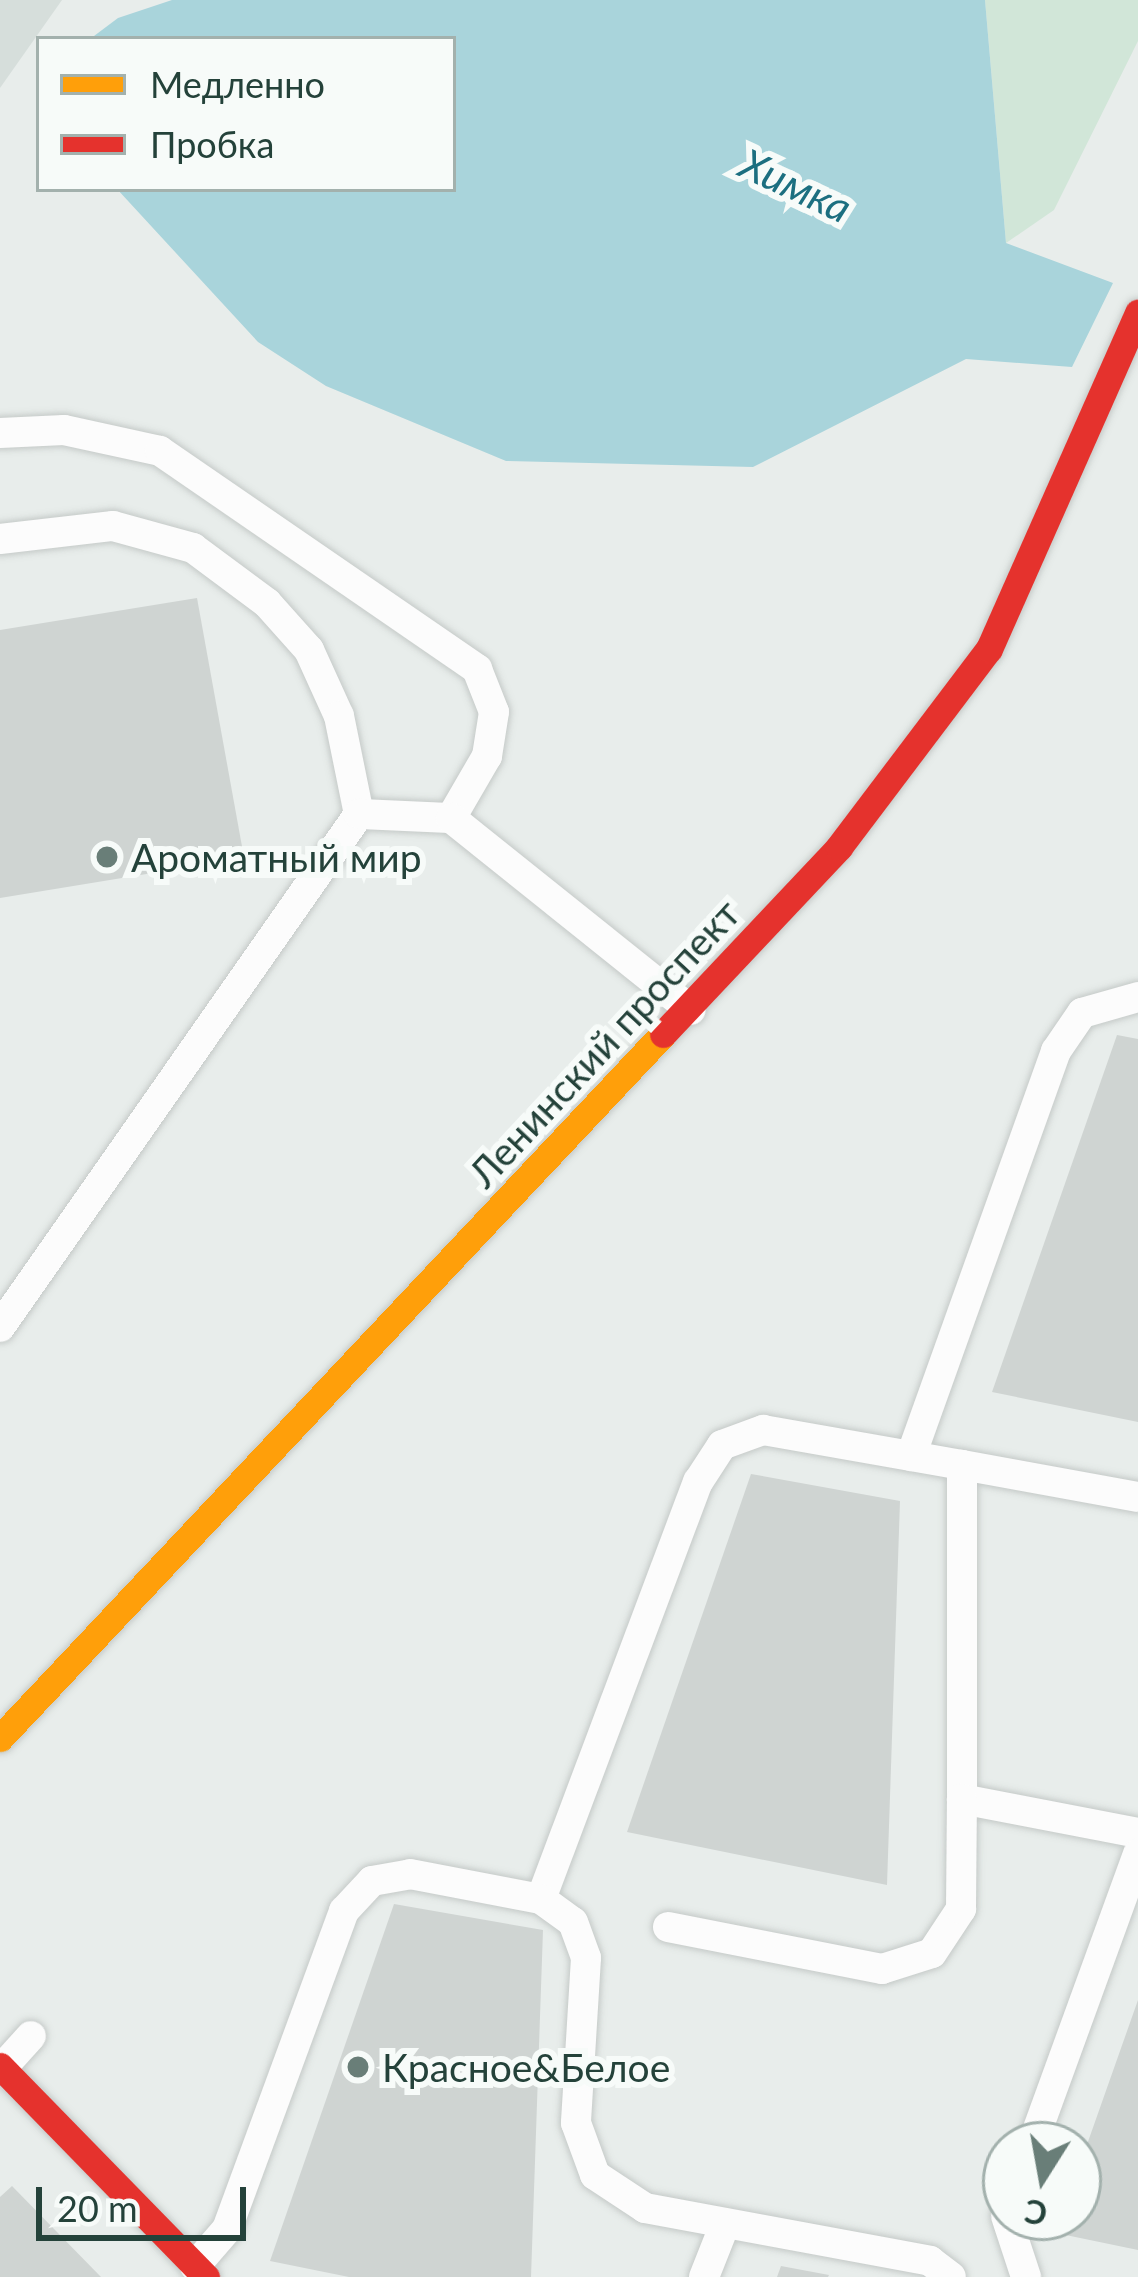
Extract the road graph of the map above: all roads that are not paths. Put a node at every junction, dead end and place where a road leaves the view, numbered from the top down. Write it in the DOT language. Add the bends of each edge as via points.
graph roads {
  1 [pos="1138,313"];
  2 [pos="0,433"];
  3 [pos="0,539"];
  4 [pos="359,814"];
  5 [pos="451,818"];
  6 [pos="1138,997"];
  7 [pos="691,1010"];
  8 [pos="0,1327"];
  9 [pos="911,1456"];
  10 [pos="962,1465"];
  11 [pos="1138,1497"];
  12 [pos="0,1738"];
  13 [pos="962,1799"];
  14 [pos="1138,1833"];
  15 [pos="1138,1854"];
  16 [pos="541,1899"];
  17 [pos="668,1927"];
  18 [pos="31,2036"];
  19 [pos="5,2080"];
  20 [pos="1041,2121"];
  21 [pos="725,2224"];
  22 [pos="1014,2241"];
  23 [pos="201,2271"];
  24 [pos="704,2277"];
  25 [pos="951,2277"];
  26 [pos="1026,2277"];
  1 -- 7 [label="main road, Ленинский проспект" via="988,649 839,847"];
  2 -- 5 [label="lane" via="64,430 160,451 477,669 494,712"];
  3 -- 4 [label="lane" via="113,526 193,548 267,603 309,650 339,716"];
  4 -- 5 [label="lane"];
  4 -- 8 [label="lane"];
  5 -- 7 [label="lane"];
  6 -- 9 [label="lane" via="1082,1013 1055,1051"];
  7 -- 12 [label="main road, Ленинский проспект"];
  9 -- 10 [label="lane"];
  9 -- 16 [label="lane" via="763,1430 722,1445 698,1482"];
  10 -- 11 [label="lane"];
  10 -- 13 [label="lane"];
  13 -- 14 [label="lane"];
  13 -- 17 [label="lane" via="961,1909 932,1953 882,1969"];
  15 -- 20 [label="lane"];
  16 -- 21 [label="lane" via="573,1922 586,1958 576,2123 595,2175 645,2208"];
  16 -- 23 [label="lane" via="410,1874 372,1882 344,1911 227,2229"];
  18 -- 19 [label="lane"];
  19 -- 23 [label="main road"];
  21 -- 24 [label="lane"];
  21 -- 25 [label="lane" via="930,2261"];
  22 -- 26 [label="lane"];
}
